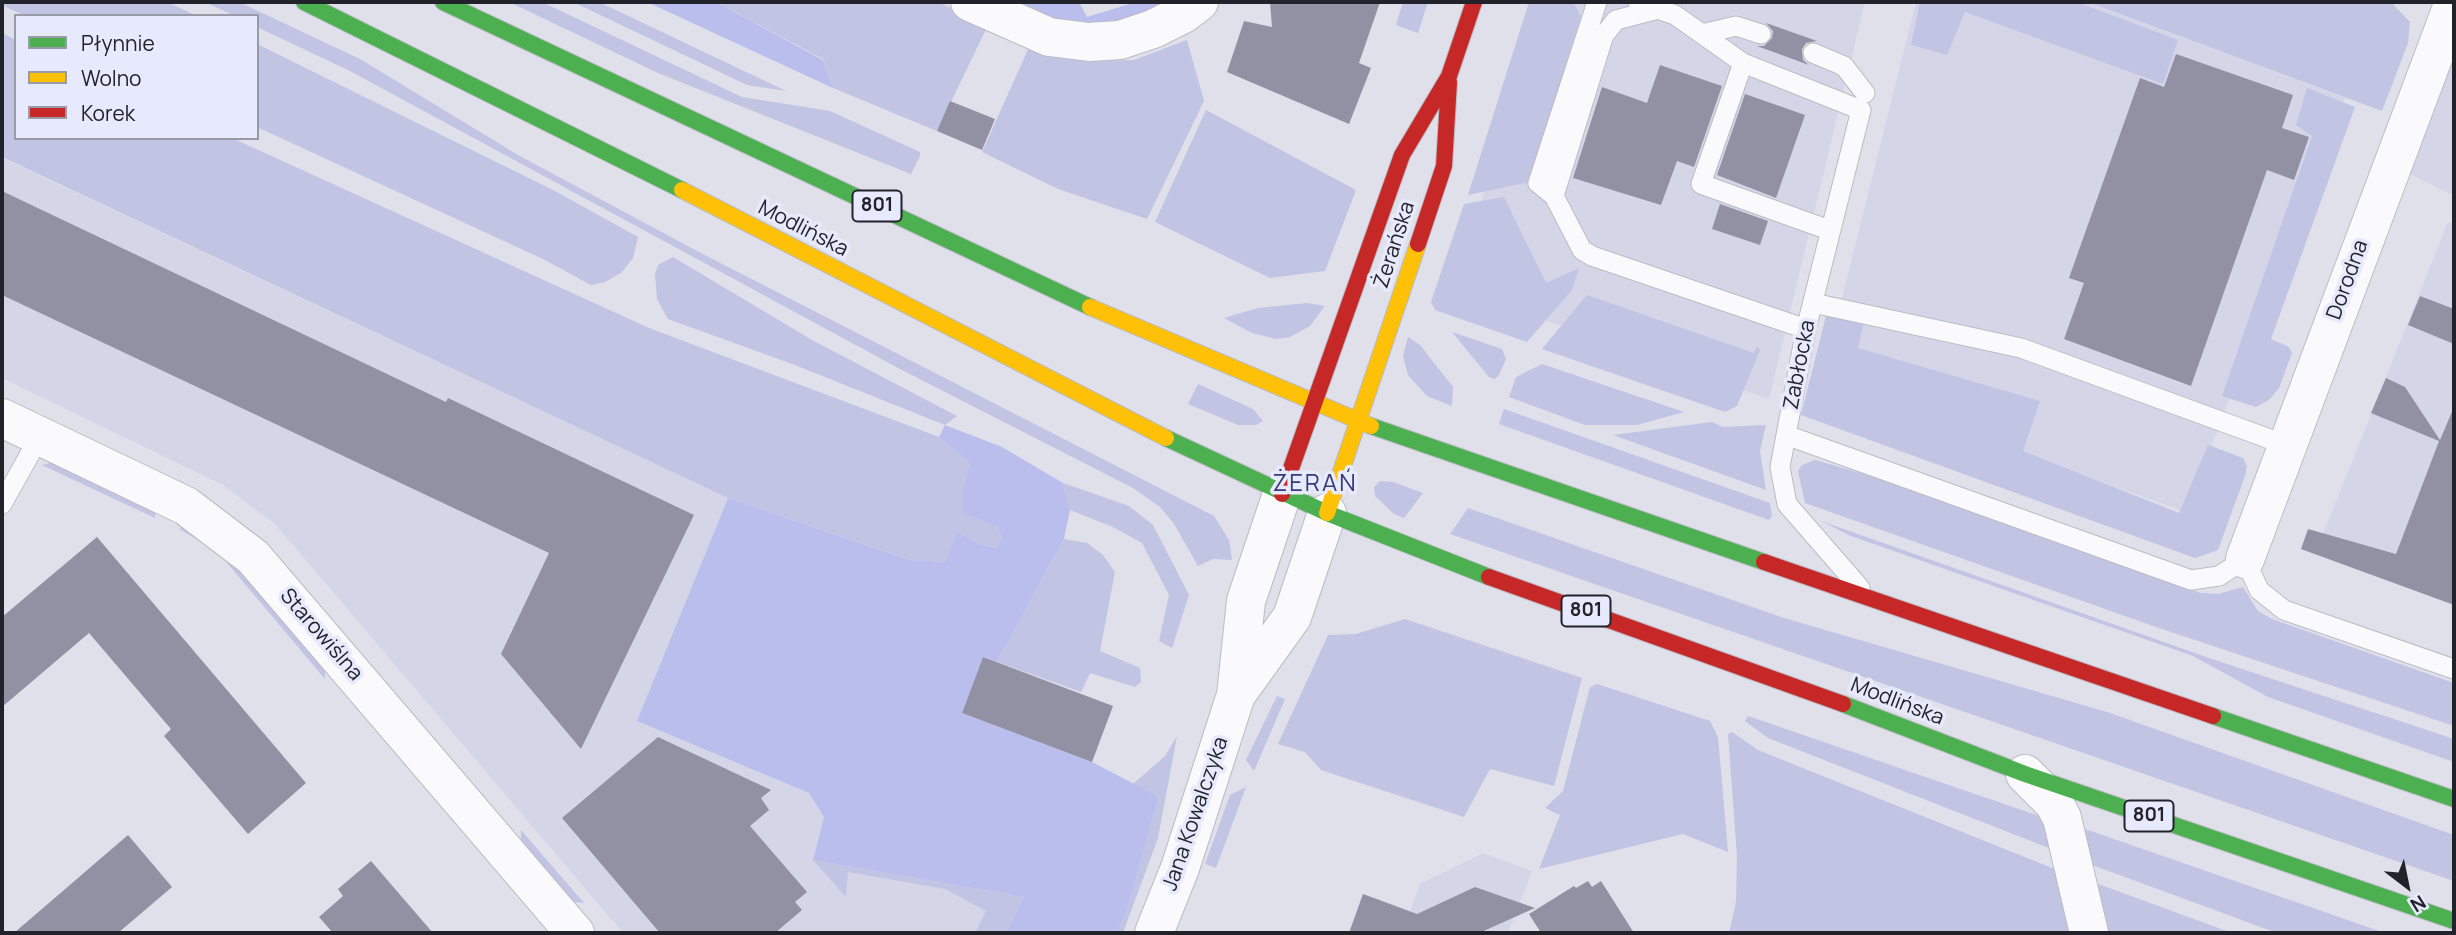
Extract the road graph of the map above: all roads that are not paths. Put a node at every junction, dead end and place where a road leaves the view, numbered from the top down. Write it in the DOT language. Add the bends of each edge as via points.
graph roads {
  1 [pos="303,2"];
  2 [pos="443,2"];
  3 [pos="970,2"];
  4 [pos="1199,2"];
  5 [pos="1474,2"];
  6 [pos="1597,2"];
  7 [pos="1638,2"];
  8 [pos="2454,2"];
  9 [pos="1659,9"];
  10 [pos="1702,34"];
  11 [pos="1761,34"];
  12 [pos="1813,53"];
  13 [pos="1743,63"];
  14 [pos="1449,76"];
  15 [pos="1863,101"];
  16 [pos="1554,196"];
  17 [pos="1829,230"];
  18 [pos="1813,303"];
  19 [pos="1806,329"];
  20 [pos="1313,404"];
  21 [pos="2,418"];
  22 [pos="1358,422"];
  23 [pos="1786,435"];
  24 [pos="40,436"];
  25 [pos="2286,445"];
  26 [pos="1282,494"];
  27 [pos="2,504"];
  28 [pos="1327,513"];
  29 [pos="2245,559"];
  30 [pos="1866,595"];
  31 [pos="2454,669"];
  32 [pos="1236,695"];
  33 [pos="2025,774"];
  34 [pos="2454,799"];
  35 [pos="2454,921"];
  36 [pos="575,933"];
  37 [pos="1154,933"];
  38 [pos="2089,933"];
  1 -- 26 [label="main road, Modlińska / 801"];
  2 -- 20 [label="main road, 801" via="1106,314"];
  3 -- 4 [label="street" via="1049,37 1090,42 1120,40 1153,29"];
  5 -- 14 [label="main road, Żerańska"];
  6 -- 16 [label="lane" via="1538,183"];
  7 -- 9 [label="lane"];
  8 -- 25 [label="street, Dorodna"];
  9 -- 10 [label="lane"];
  9 -- 16 [label="lane" via="1616,20 1604,35"];
  10 -- 11 [label="lane" via="1736,26"];
  10 -- 13 [label="lane"];
  12 -- 15 [label="lane" via="1844,66"];
  13 -- 15 [label="lane"];
  13 -- 17 [label="lane" via="1701,184"];
  14 -- 20 [label="main road, Żerańska" via="1402,155"];
  14 -- 22 [label="main road, Żerańska" via="1444,166"];
  15 -- 17 [label="lane, Zabłocka"];
  16 -- 19 [label="lane" via="1582,250 1592,256"];
  17 -- 18 [label="lane, Zabłocka"];
  18 -- 19 [label="lane, Zabłocka"];
  18 -- 25 [label="lane" via="2021,348"];
  19 -- 23 [label="lane, Zabłocka"];
  20 -- 22 [label="main road, 801"];
  20 -- 26 [label="main road"];
  21 -- 24 [label="street, Starowiślna"];
  22 -- 28 [label="main road"];
  22 -- 30 [label="main road, 801"];
  23 -- 29 [label="lane" via="2191,580 2219,576"];
  23 -- 30 [label="lane, Zabłocka" via="1780,467 1787,504"];
  24 -- 27 [label="lane"];
  24 -- 36 [label="street, Starowiślna" via="186,506 253,557"];
  25 -- 29 [label="street, Dorodna"];
  26 -- 28 [label="main road, Modlińska / 801"];
  26 -- 32 [label="street, Jana Kowalczyka" via="1245,601"];
  28 -- 32 [label="street, Jana Kowalczyka" via="1292,617"];
  28 -- 33 [label="main road, Modlińska / 801" via="1430,556"];
  29 -- 31 [label="lane" via="2259,590 2284,610"];
  30 -- 34 [label="main road, 801"];
  32 -- 37 [label="street, Jana Kowalczyka"];
  33 -- 35 [label="main road, Modlińska / 801"];
  33 -- 38 [label="street" via="2054,803 2062,818"];
}
